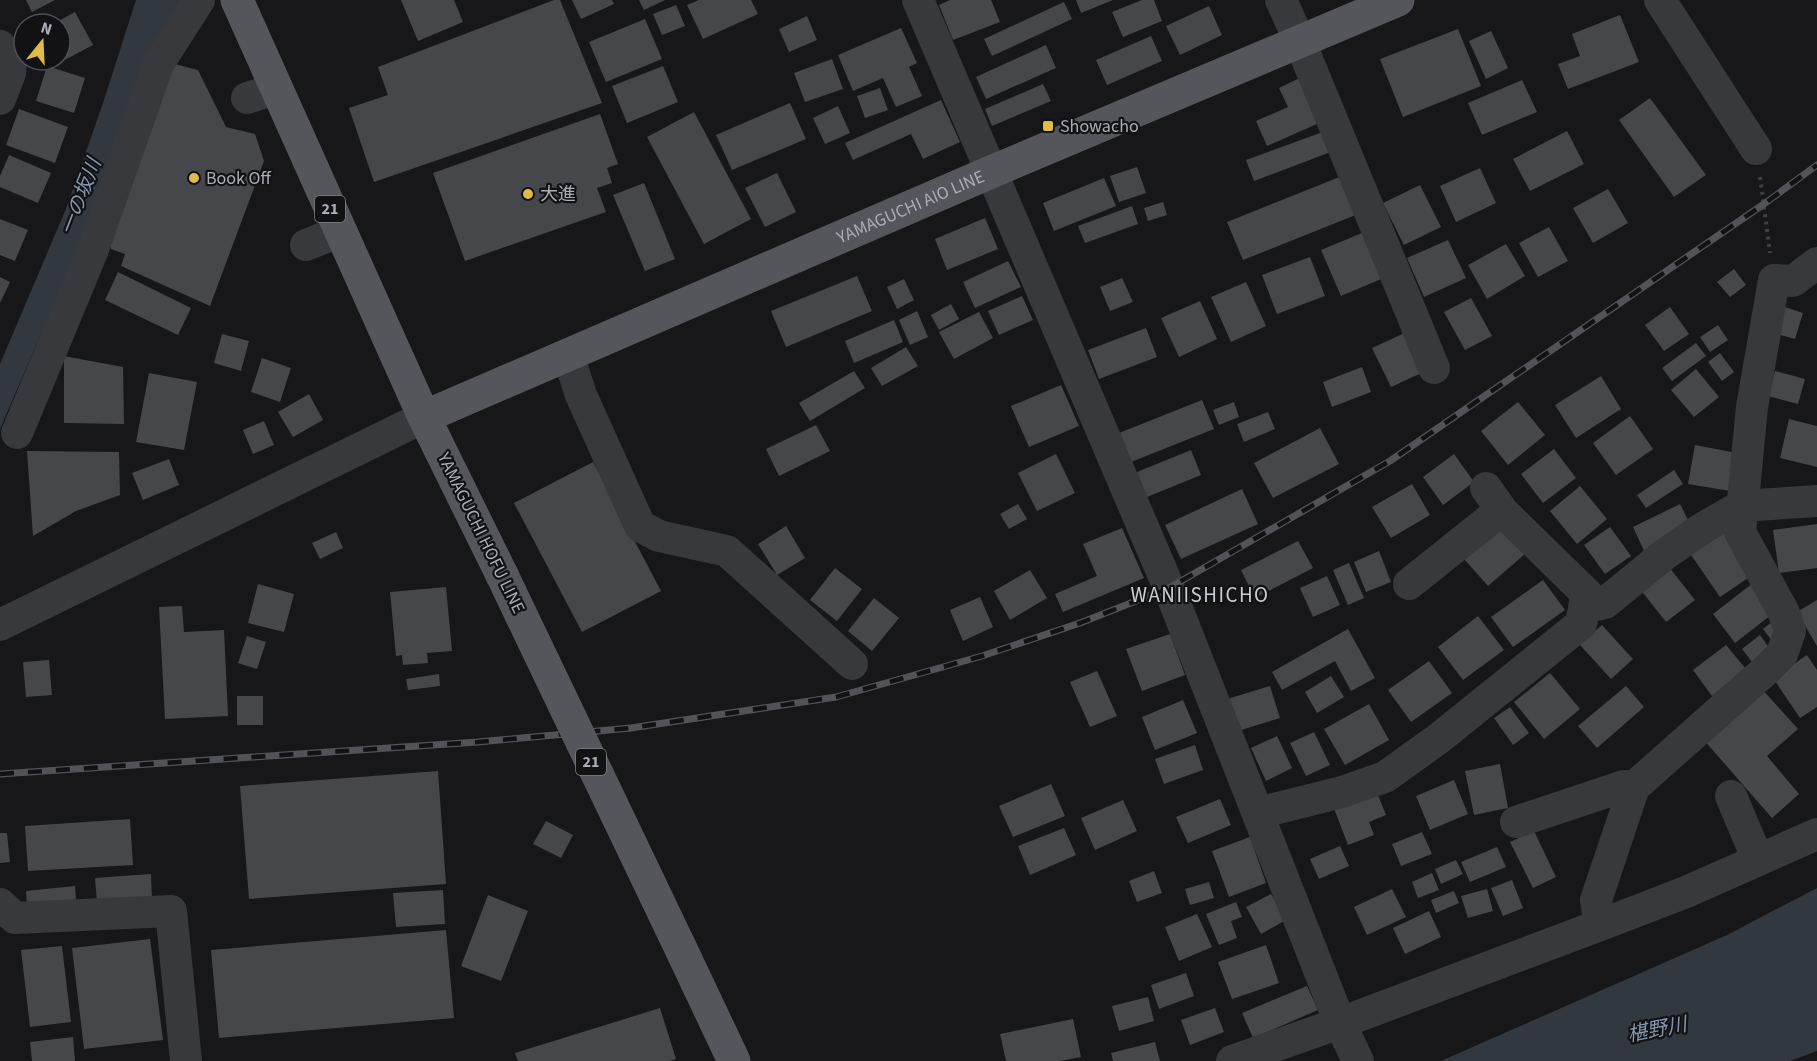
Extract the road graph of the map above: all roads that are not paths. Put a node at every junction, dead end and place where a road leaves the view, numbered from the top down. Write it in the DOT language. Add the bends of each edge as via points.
graph roads {
  1 [pos="199,0"];
  2 [pos="237,0"];
  3 [pos="918,0"];
  4 [pos="1281,0"];
  5 [pos="1398,0"];
  6 [pos="1660,0"];
  7 [pos="1300,42"];
  8 [pos="0,46"];
  9 [pos="0,99"];
  10 [pos="1756,149"];
  11 [pos="991,172"];
  12 [pos="341,231"];
  13 [pos="306,245"];
  14 [pos="1817,263"];
  15 [pos="568,355"];
  16 [pos="1434,368"];
  17 [pos="424,417"];
  18 [pos="17,434"];
  19 [pos="1817,501"];
  20 [pos="1741,506"];
  21 [pos="1409,584"];
  22 [pos="1584,608"];
  23 [pos="0,625"];
  24 [pos="852,664"];
  25 [pos="1634,787"];
  26 [pos="1731,796"];
  27 [pos="1258,813"];
  28 [pos="1516,822"];
  29 [pos="1817,834"];
  30 [pos="1758,860"];
  31 [pos="0,904"];
  32 [pos="1603,924"];
  33 [pos="1348,1041"];
  34 [pos="186,1061"];
  35 [pos="734,1061"];
  36 [pos="1232,1061"];
  1 -- 18 [label="street" via="158,64 92,252"];
  2 -- 12 [label="main road, YAMAGUCHI HOFU LINE / 21" via="262,94"];
  3 -- 11 [label="street"];
  4 -- 7 [label="street"];
  5 -- 7 [label="main road, YAMAGUCHI AIO LINE"];
  6 -- 10 [label="street"];
  7 -- 11 [label="main road, YAMAGUCHI AIO LINE"];
  7 -- 16 [label="street"];
  8 -- 9 [label="street" via="11,62"];
  11 -- 15 [label="main road, YAMAGUCHI AIO LINE"];
  11 -- 27 [label="street" via="1169,588"];
  12 -- 13 [label="street"];
  12 -- 17 [label="main road, YAMAGUCHI HOFU LINE / 21"];
  14 -- 20 [label="street" via="1793,280 1774,280 1752,407"];
  15 -- 17 [label="main road, YAMAGUCHI AIO LINE"];
  15 -- 24 [label="street" via="581,395 640,526 659,536 727,551"];
  17 -- 23 [label="street"];
  17 -- 35 [label="main road, YAMAGUCHI HOFU LINE / 21, bridge"];
  19 -- 20 [label="street"];
  20 -- 22 [label="street" via="1665,554 1605,603"];
  20 -- 25 [label="street" via="1740,532 1790,631 1782,654"];
  21 -- 22 [label="street" via="1489,520 1495,500 1587,594"];
  22 -- 27 [label="street" via="1581,624 1385,777"];
  25 -- 28 [label="street" via="1624,786"];
  25 -- 32 [label="street" via="1596,900"];
  26 -- 30 [label="street"];
  27 -- 33 [label="street"];
  29 -- 30 [label="street"];
  30 -- 32 [label="street"];
  31 -- 34 [label="street" via="15,918 171,911"];
  32 -- 33 [label="street"];
  33 -- 36 [label="street"];
}
